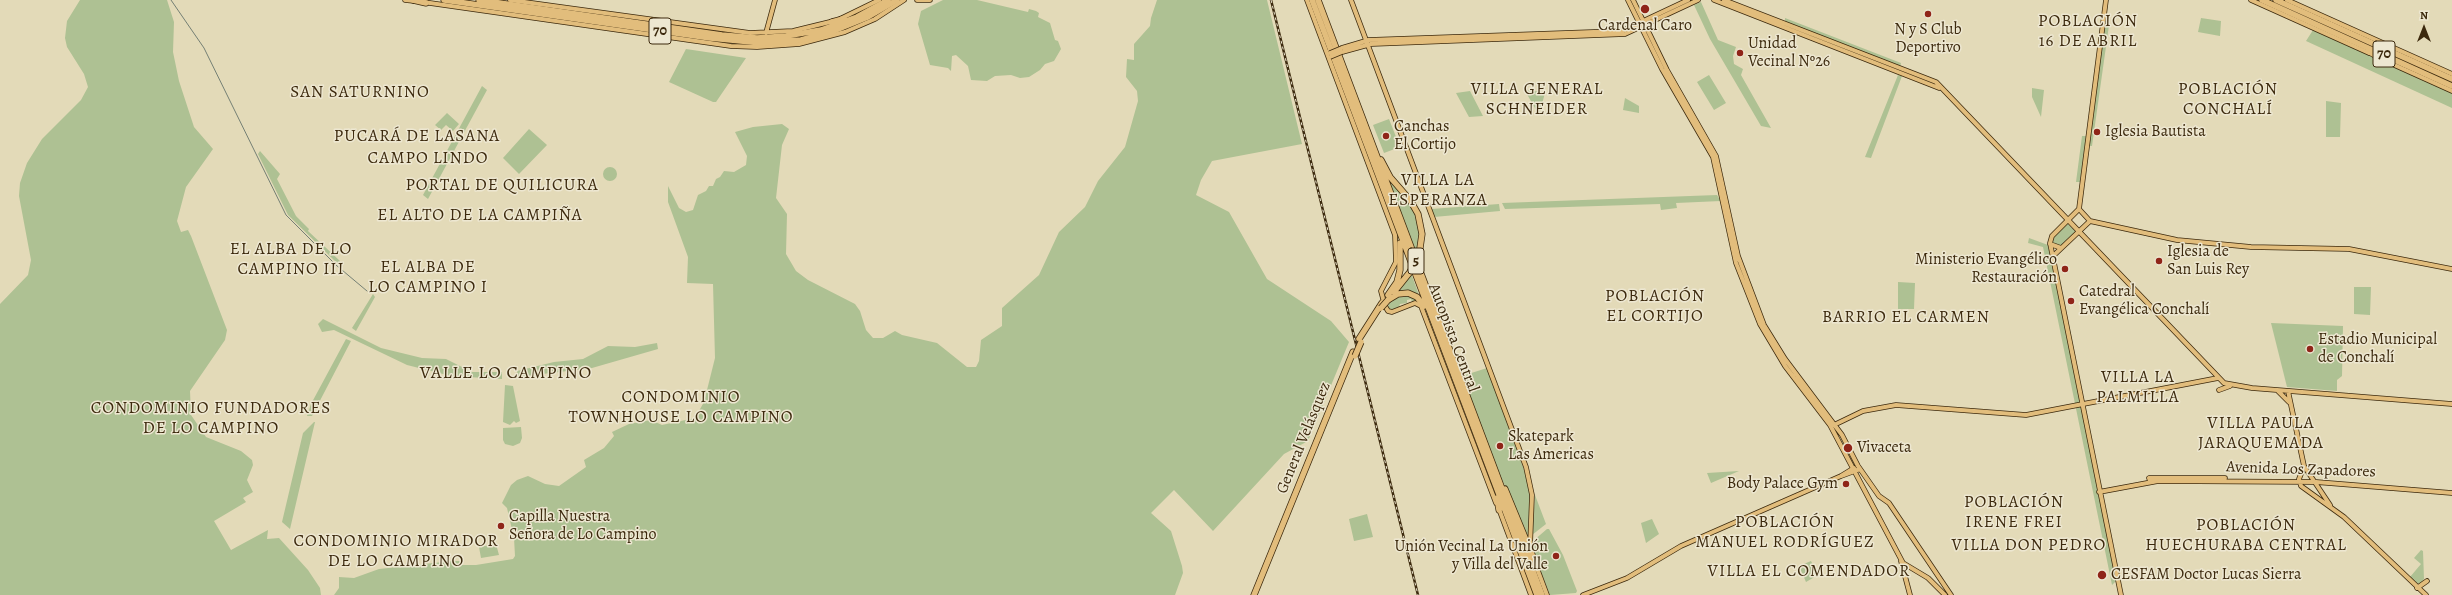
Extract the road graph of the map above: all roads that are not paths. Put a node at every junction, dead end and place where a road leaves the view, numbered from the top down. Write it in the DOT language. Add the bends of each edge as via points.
graph roads {
  1 [pos="405,0"];
  2 [pos="413,0"];
  3 [pos="444,0"];
  4 [pos="479,0"];
  5 [pos="510,0"];
  6 [pos="775,0"];
  7 [pos="879,0"];
  8 [pos="888,0"];
  9 [pos="897,0"];
  10 [pos="904,0"];
  11 [pos="917,0"];
  12 [pos="930,0"];
  13 [pos="1307,0"];
  14 [pos="1312,0"];
  15 [pos="1318,0"];
  16 [pos="1351,0"];
  17 [pos="1628,0"];
  18 [pos="1632,0"];
  19 [pos="1688,0"];
  20 [pos="1698,0"];
  21 [pos="1714,0"];
  22 [pos="1724,0"];
  23 [pos="2106,0"];
  24 [pos="2251,0"];
  25 [pos="2262,0"];
  26 [pos="2276,0"];
  27 [pos="2287,0"];
  28 [pos="426,3"];
  29 [pos="870,13"];
  30 [pos="1665,14"];
  31 [pos="832,22"];
  32 [pos="1642,25"];
  33 [pos="766,33"];
  34 [pos="832,36"];
  35 [pos="2346,37"];
  36 [pos="1367,42"];
  37 [pos="2388,50"];
  38 [pos="1329,55"];
  39 [pos="2416,58"];
  40 [pos="2382,59"];
  41 [pos="2452,74"];
  42 [pos="2452,79"];
  43 [pos="2452,86"];
  44 [pos="1941,89"];
  45 [pos="2452,91"];
  46 [pos="1369,138"];
  47 [pos="2079,209"];
  48 [pos="2067,220"];
  49 [pos="2090,221"];
  50 [pos="1395,223"];
  51 [pos="2078,232"];
  52 [pos="2050,244"];
  53 [pos="2061,248"];
  54 [pos="2052,257"];
  55 [pos="2452,269"];
  56 [pos="1388,298"];
  57 [pos="1431,319"];
  58 [pos="1354,354"];
  59 [pos="2210,368"];
  60 [pos="2210,378"];
  61 [pos="2218,378"];
  62 [pos="2230,386"];
  63 [pos="2219,390"];
  64 [pos="2277,390"];
  65 [pos="2288,391"];
  66 [pos="2082,404"];
  67 [pos="2290,404"];
  68 [pos="2452,404"];
  69 [pos="1833,427"];
  70 [pos="2304,466"];
  71 [pos="1859,468"];
  72 [pos="1494,470"];
  73 [pos="1854,470"];
  74 [pos="1492,479"];
  75 [pos="2315,481"];
  76 [pos="2300,482"];
  77 [pos="2100,492"];
  78 [pos="2452,492"];
  79 [pos="2325,500"];
  80 [pos="1499,510"];
  81 [pos="1533,557"];
  82 [pos="1900,559"];
  83 [pos="1936,573"];
  84 [pos="1928,578"];
  85 [pos="2427,581"];
  86 [pos="2420,591"];
  87 [pos="1254,595"];
  88 [pos="1258,595"];
  89 [pos="1531,595"];
  90 [pos="1537,595"];
  91 [pos="1542,595"];
  92 [pos="1547,595"];
  93 [pos="1582,595"];
  94 [pos="1910,595"];
  95 [pos="1945,595"];
  96 [pos="1952,595"];
  97 [pos="2121,595"];
  98 [pos="2426,595"];
  1 -- 28 [label="main road"];
  2 -- 28 [label="highway"];
  3 -- 29 [label="highway, 70" via="752,43 786,42 818,36"];
  4 -- 29 [label="highway, 70" via="750,38 814,32"];
  5 -- 33 [label="main road" via="731,31"];
  6 -- 33 [label="main road"];
  7 -- 31 [label="main road"];
  8 -- 29 [label="highway, 70"];
  9 -- 29 [label="highway, 70"];
  10 -- 34 [label="main road" via="875,19"];
  11 -- 12 [label="main road"];
  13 -- 38 [label="main road"];
  14 -- 50 [label="highway, Autopista Central / 5"];
  15 -- 46 [label="highway, Autopista Central / 5"];
  16 -- 36 [label="main road"];
  17 -- 32 [label="main road"];
  18 -- 32 [label="main road"];
  19 -- 30 [label="main road"];
  20 -- 30 [label="main road"];
  21 -- 44 [label="main road"];
  22 -- 44 [label="main road" via="1932,80"];
  23 -- 47 [label="main road"];
  24 -- 40 [label="main road"];
  25 -- 35 [label="highway, 70"];
  26 -- 37 [label="highway, 70"];
  27 -- 39 [label="main road"];
  28 -- 34 [label="main road" via="742,47 790,45"];
  29 -- 31 [label="highway"];
  29 -- 34 [label="highway"];
  30 -- 32 [label="main road"];
  31 -- 33 [label="main road" via="797,31"];
  32 -- 36 [label="main road" via="1622,34"];
  32 -- 69 [label="main road" via="1662,69 1712,156 1735,260 1753,304 1782,353"];
  35 -- 40 [label="highway"];
  35 -- 43 [label="highway, 70"];
  36 -- 38 [label="main road, bridge"];
  36 -- 81 [label="main road" via="1526,467 1532,493 1530,538"];
  37 -- 39 [label="highway"];
  37 -- 42 [label="highway, 70"];
  38 -- 80 [label="main road" via="1396,238 1395,264 1381,291 1385,306 1391,312 1416,303 1421,306"];
  39 -- 41 [label="main road"];
  40 -- 45 [label="main road"];
  44 -- 48 [label="main road"];
  46 -- 56 [label="highway, bridge" via="1390,177 1410,200 1418,214 1422,234 1419,255 1410,272"];
  46 -- 72 [label="highway, Autopista Central / 5"];
  47 -- 48 [label="main road"];
  47 -- 49 [label="main road"];
  48 -- 51 [label="main road"];
  48 -- 52 [label="main road" via="2052,236"];
  49 -- 51 [label="main road"];
  49 -- 55 [label="main road" via="2180,240 2251,247 2349,249"];
  50 -- 56 [label="highway" via="1401,250 1401,264 1398,279"];
  50 -- 57 [label="highway, Autopista Central / 5"];
  51 -- 53 [label="main road"];
  51 -- 59 [label="main road"];
  52 -- 53 [label="main road"];
  52 -- 54 [label="main road"];
  53 -- 54 [label="main road"];
  54 -- 66 [label="main road"];
  56 -- 57 [label="highway" via="1401,293 1413,295 1420,300"];
  56 -- 58 [label="highway, General Velásquez, bridge" via="1360,340"];
  57 -- 74 [label="highway, Autopista Central / 5"];
  58 -- 87 [label="highway, General Velásquez"];
  58 -- 88 [label="highway, General Velásquez"];
  59 -- 60 [label="main road"];
  59 -- 61 [label="main road"];
  60 -- 61 [label="main road"];
  60 -- 66 [label="main road"];
  61 -- 62 [label="main road"];
  62 -- 63 [label="main road"];
  62 -- 64 [label="main road"];
  64 -- 65 [label="main road"];
  64 -- 67 [label="main road"];
  65 -- 67 [label="main road"];
  65 -- 68 [label="main road"];
  66 -- 69 [label="main road" via="2020,415 1893,405 1859,413"];
  66 -- 77 [label="main road"];
  67 -- 70 [label="main road"];
  69 -- 71 [label="main road"];
  69 -- 73 [label="main road"];
  70 -- 75 [label="main road"];
  70 -- 76 [label="main road"];
  71 -- 73 [label="main road"];
  71 -- 83 [label="main road" via="1879,496 1889,503"];
  72 -- 81 [label="highway" via="1510,499"];
  72 -- 91 [label="highway, Autopista Central / 5"];
  73 -- 82 [label="main road"];
  73 -- 93 [label="main road" via="1682,546 1624,580"];
  74 -- 80 [label="highway"];
  74 -- 90 [label="highway, Autopista Central / 5"];
  75 -- 76 [label="main road, Avenida Los Zapadores"];
  75 -- 78 [label="main road, Avenida Los Zapadores"];
  75 -- 79 [label="main road"];
  76 -- 77 [label="main road, Avenida Los Zapadores" via="2149,479"];
  76 -- 79 [label="main road"];
  77 -- 97 [label="main road"];
  79 -- 86 [label="main road"];
  80 -- 89 [label="main road"];
  81 -- 92 [label="main road"];
  82 -- 84 [label="main road" via="1908,568"];
  82 -- 94 [label="main road"];
  83 -- 84 [label="main road"];
  83 -- 96 [label="main road"];
  84 -- 95 [label="main road"];
  85 -- 86 [label="main road"];
  86 -- 98 [label="main road"];
}
